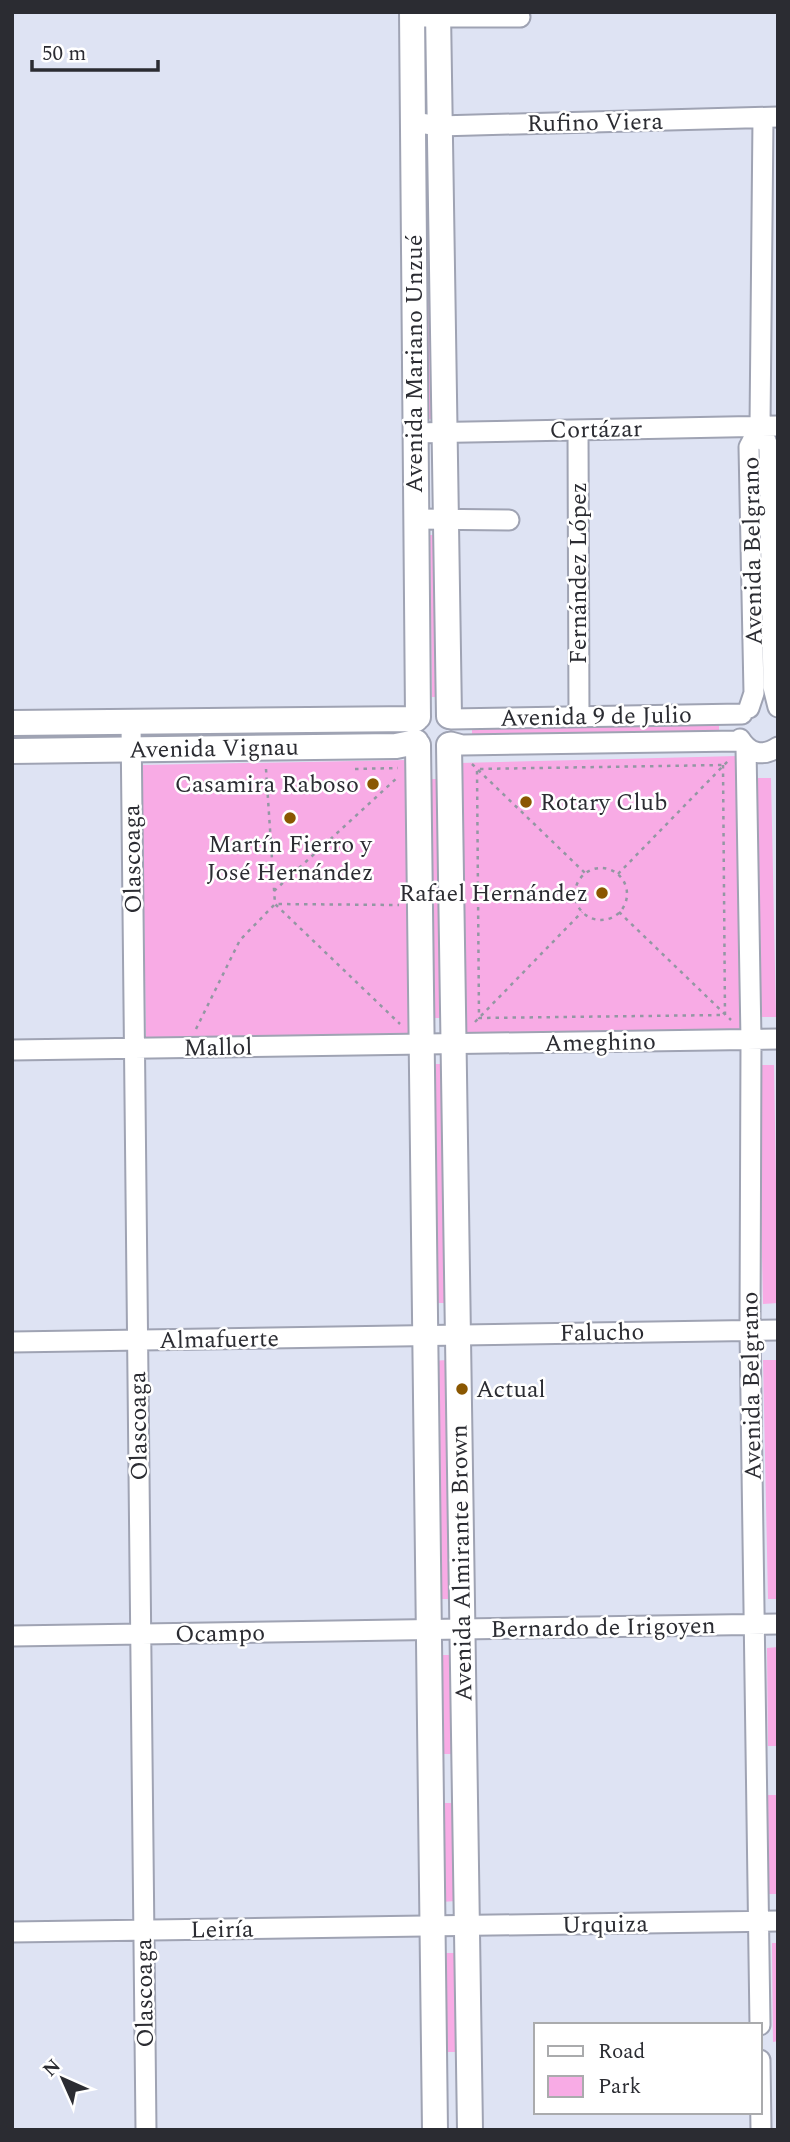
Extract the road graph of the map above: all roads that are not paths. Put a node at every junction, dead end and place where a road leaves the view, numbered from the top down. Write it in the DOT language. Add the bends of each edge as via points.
graph roads {
  1 [pos="412,15"];
  2 [pos="438,15"];
  3 [pos="520,17"];
  4 [pos="770,118"];
  5 [pos="413,122"];
  6 [pos="439,126"];
  7 [pos="769,426"];
  8 [pos="578,430"];
  9 [pos="414,433"];
  10 [pos="444,433"];
  11 [pos="415,520"];
  12 [pos="446,520"];
  13 [pos="509,520"];
  14 [pos="762,573"];
  15 [pos="778,708"];
  16 [pos="745,711"];
  17 [pos="579,716"];
  18 [pos="131,722"];
  19 [pos="12,723"];
  20 [pos="450,733"];
  21 [pos="417,737"];
  22 [pos="743,745"];
  23 [pos="778,747"];
  24 [pos="131,749"];
  25 [pos="12,751"];
  26 [pos="778,1039"];
  27 [pos="751,1040"];
  28 [pos="423,1044"];
  29 [pos="453,1044"];
  30 [pos="134,1048"];
  31 [pos="12,1050"];
  32 [pos="778,1329"];
  33 [pos="750,1330"];
  34 [pos="426,1335"];
  35 [pos="458,1335"];
  36 [pos="137,1340"];
  37 [pos="12,1342"];
  38 [pos="778,1624"];
  39 [pos="755,1625"];
  40 [pos="462,1629"];
  41 [pos="428,1630"];
  42 [pos="141,1634"];
  43 [pos="12,1636"];
  44 [pos="769,1921"];
  45 [pos="432,1926"];
  46 [pos="467,1926"];
  47 [pos="144,1930"];
  48 [pos="12,1932"];
  49 [pos="760,2023"];
  50 [pos="146,2130"];
  51 [pos="435,2130"];
  52 [pos="470,2130"];
  1 -- 2 [label="street"];
  1 -- 5 [label="main road, Avenida Mariano Unzué"];
  2 -- 3 [label="street"];
  2 -- 6 [label="main road, Avenida Mariano Unzué"];
  4 -- 6 [label="street, Rufino Viera"];
  4 -- 7 [label="street, Avenida Belgrano"];
  5 -- 6 [label="street, Rufino Viera"];
  5 -- 9 [label="main road, Avenida Mariano Unzué"];
  6 -- 10 [label="main road, Avenida Mariano Unzué"];
  7 -- 8 [label="street, Cortázar"];
  7 -- 14 [label="street, Avenida Belgrano"];
  8 -- 10 [label="street, Cortázar"];
  8 -- 17 [label="street, Fernández López"];
  9 -- 10 [label="street, Cortázar"];
  9 -- 11 [label="main road, Avenida Mariano Unzué"];
  10 -- 12 [label="main road, Avenida Mariano Unzué"];
  11 -- 12 [label="street"];
  11 -- 21 [label="main road, Avenida Mariano Unzué"];
  12 -- 13 [label="street"];
  12 -- 20 [label="main road, Avenida Mariano Unzué"];
  14 -- 15 [label="street, Avenida Belgrano"];
  14 -- 16 [label="street, Avenida Belgrano" via="754,693"];
  15 -- 16 [label="street, Avenida 9 de Julio" via="761,704"];
  16 -- 17 [label="street, Avenida 9 de Julio"];
  16 -- 22 [label="street, Avenida Belgrano" via="737,728"];
  17 -- 20 [label="street, Avenida 9 de Julio"];
  18 -- 19 [label="main road, Avenida Vignau"];
  18 -- 21 [label="main road, Avenida Vignau"];
  18 -- 24 [label="street, Olascoaga"];
  20 -- 21 [label="main road" via="430,751"];
  20 -- 21 [label="main road" via="433,710"];
  20 -- 22 [label="street, Avenida 9 de Julio" via="462,745"];
  20 -- 29 [label="main road, Avenida Almirante Brown"];
  21 -- 24 [label="main road, Avenida Vignau" via="396,746"];
  21 -- 28 [label="main road, Avenida Almirante Brown"];
  22 -- 23 [label="street, Avenida 9 de Julio" via="760,754"];
  22 -- 27 [label="street, Avenida Belgrano"];
  24 -- 25 [label="main road, Avenida Vignau"];
  24 -- 30 [label="street, Olascoaga"];
  26 -- 27 [label="street, Ameghino"];
  27 -- 29 [label="street, Ameghino"];
  27 -- 33 [label="street, Avenida Belgrano"];
  28 -- 29 [label="street, Ameghino"];
  28 -- 30 [label="street, Mallol"];
  28 -- 34 [label="main road, Avenida Almirante Brown"];
  29 -- 35 [label="main road, Avenida Almirante Brown"];
  30 -- 31 [label="street, Mallol"];
  30 -- 36 [label="street, Olascoaga"];
  32 -- 33 [label="street, Falucho"];
  33 -- 35 [label="street, Falucho"];
  33 -- 39 [label="street, Avenida Belgrano"];
  34 -- 35 [label="street, Falucho"];
  34 -- 36 [label="street, Almafuerte"];
  34 -- 41 [label="main road, Avenida Almirante Brown"];
  35 -- 40 [label="main road, Avenida Almirante Brown"];
  36 -- 37 [label="street, Almafuerte"];
  36 -- 42 [label="street, Olascoaga"];
  38 -- 39 [label="street, Bernardo de Irigoyen"];
  39 -- 40 [label="street, Bernardo de Irigoyen"];
  39 -- 44 [label="street, Avenida Belgrano"];
  40 -- 41 [label="street, Bernardo de Irigoyen"];
  40 -- 46 [label="main road, Avenida Almirante Brown"];
  41 -- 42 [label="street, Ocampo"];
  41 -- 45 [label="main road, Avenida Almirante Brown"];
  42 -- 43 [label="street, Ocampo"];
  42 -- 47 [label="street, Olascoaga"];
  44 -- 46 [label="street, Urquiza"];
  44 -- 49 [label="street, Avenida Belgrano"];
  45 -- 46 [label="street, Urquiza"];
  45 -- 47 [label="street, Leiría"];
  45 -- 51 [label="main road, Avenida Almirante Brown"];
  46 -- 52 [label="main road, Avenida Almirante Brown"];
  47 -- 48 [label="street, Leiría"];
  47 -- 50 [label="street, Olascoaga"];
}
